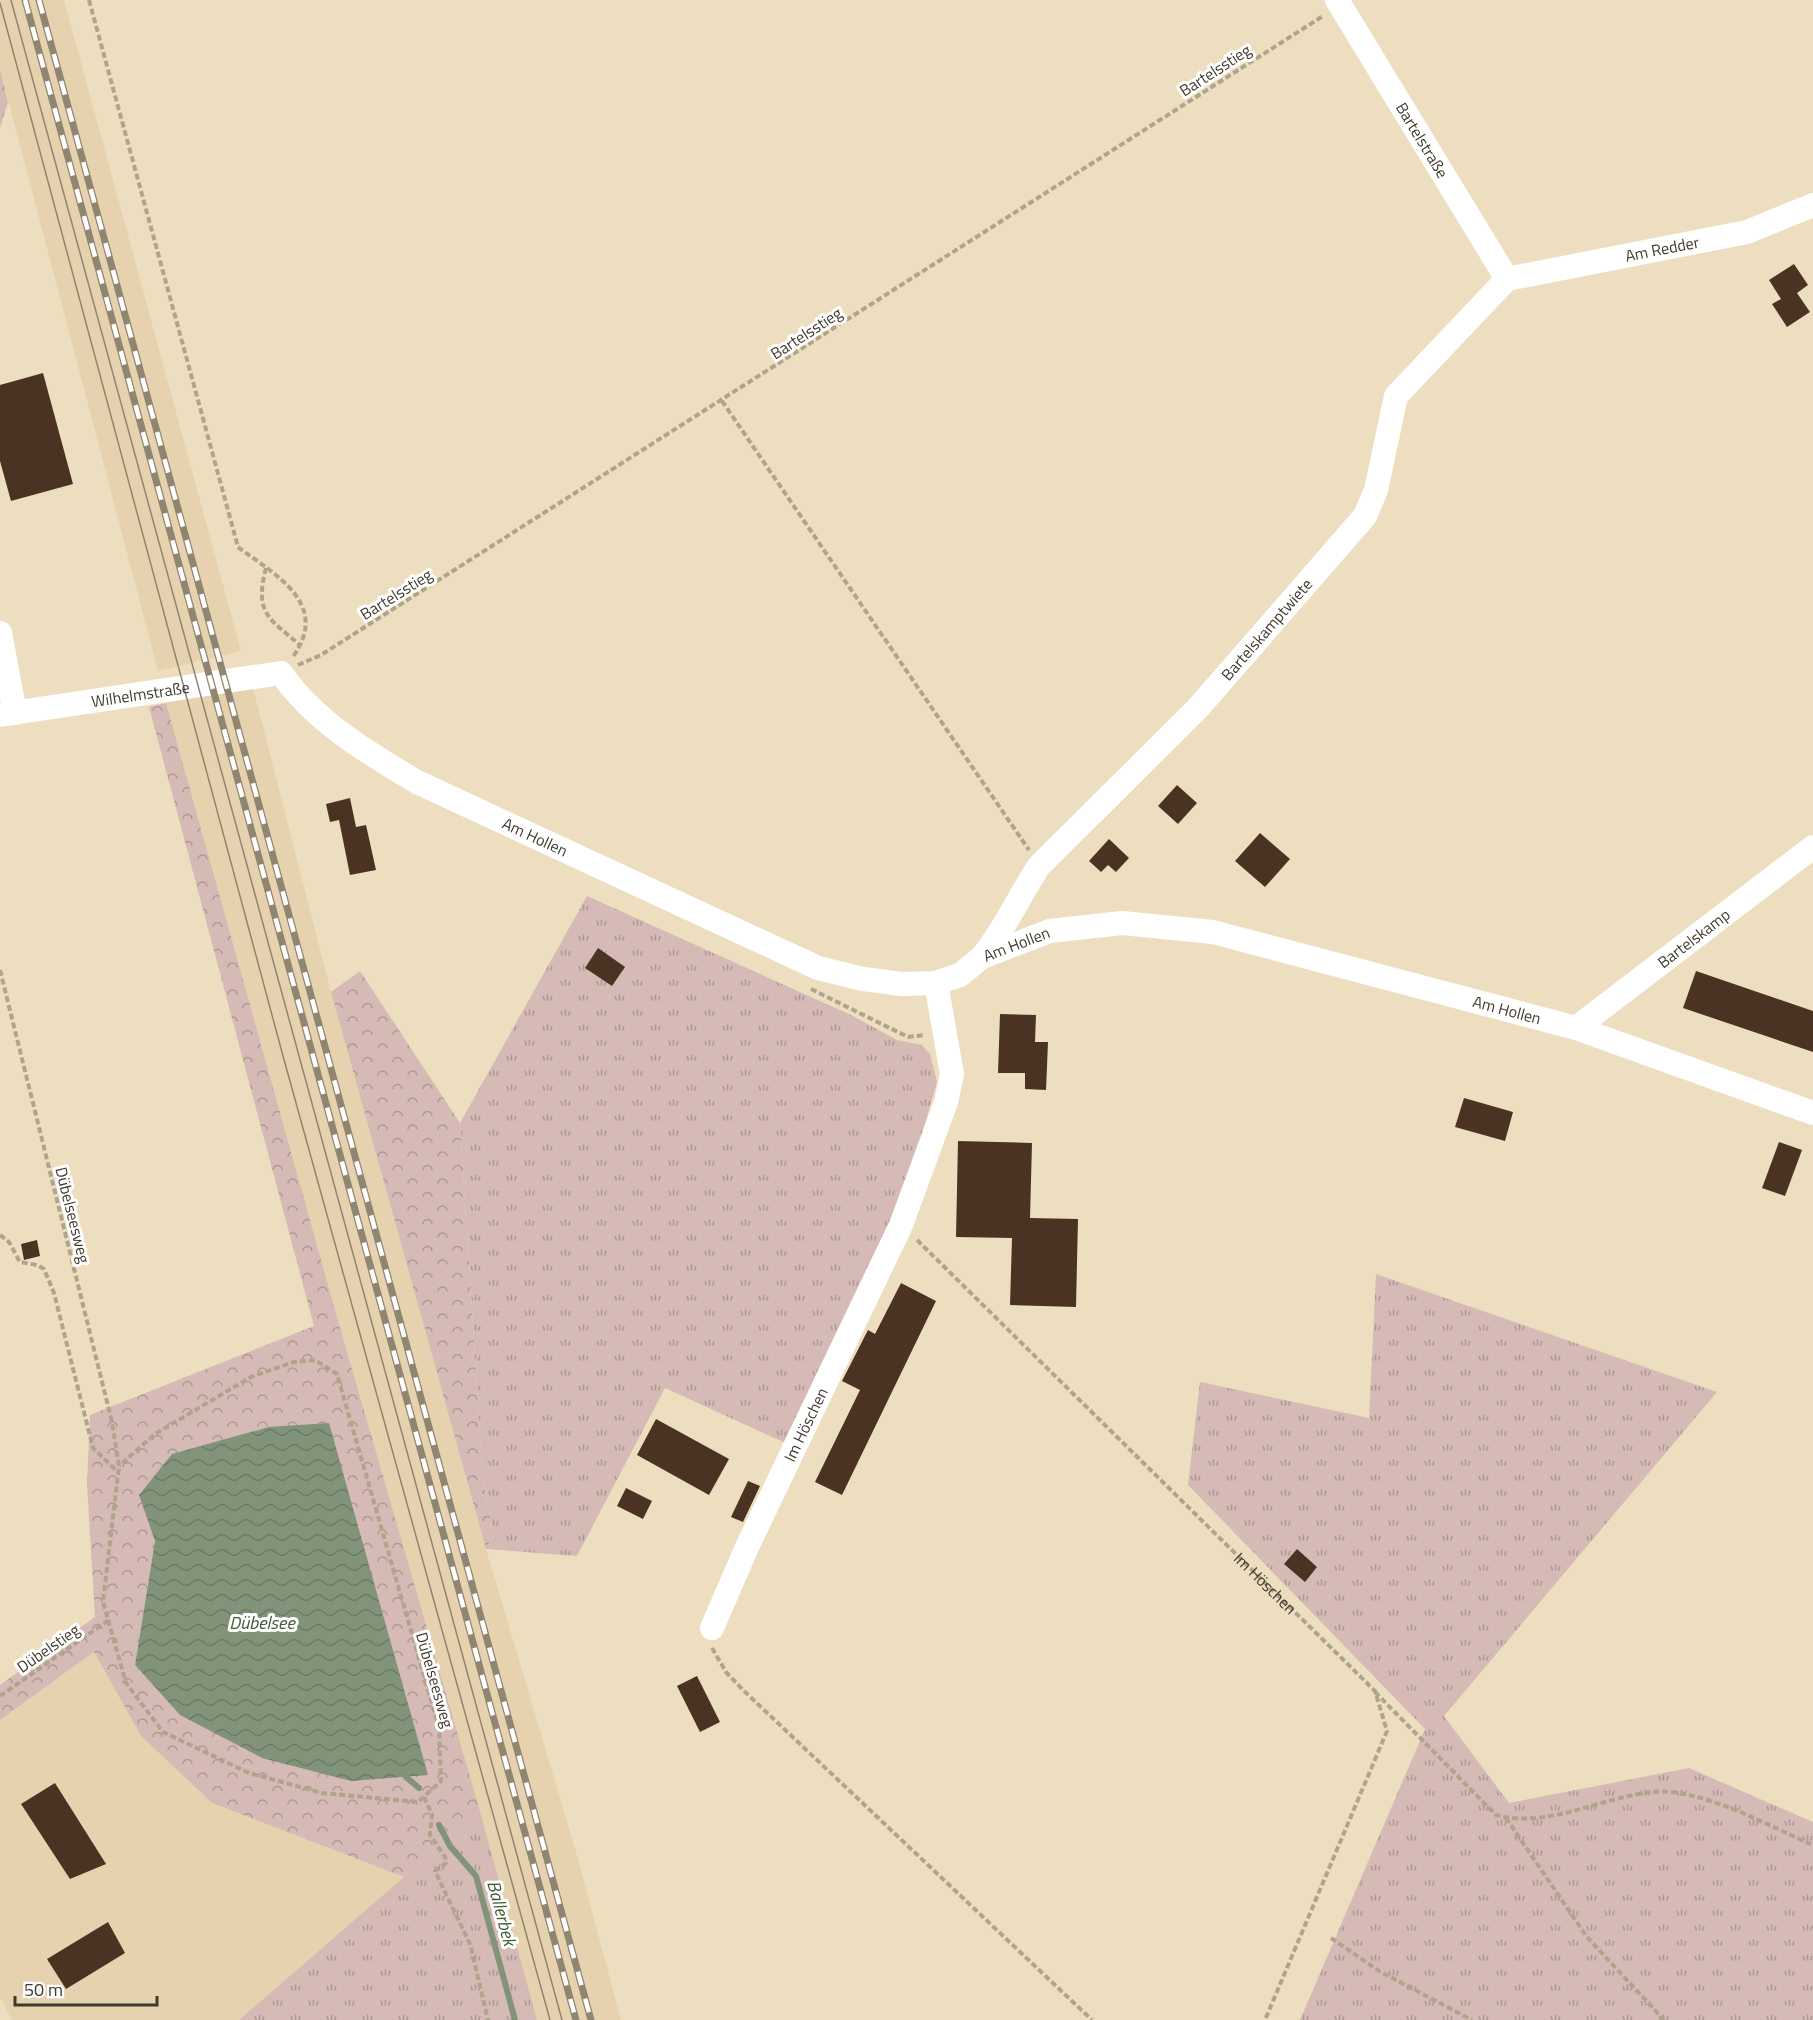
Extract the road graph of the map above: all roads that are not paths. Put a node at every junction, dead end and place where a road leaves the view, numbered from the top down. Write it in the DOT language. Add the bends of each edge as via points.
graph roads {
  1 [pos="1338,3"];
  2 [pos="1813,205"];
  3 [pos="1507,279"];
  4 [pos="0,633"];
  5 [pos="281,673"];
  6 [pos="8,714"];
  7 [pos="1813,848"];
  8 [pos="982,957"];
  9 [pos="936,983"];
  10 [pos="1576,1028"];
  11 [pos="1813,1113"];
  12 [pos="712,1628"];
  1 -- 3 [label="street, Bartelstraße"];
  2 -- 3 [label="street, Am Redder" via="1747,232"];
  3 -- 8 [label="street, Bartelskamptwiete" via="1396,396 1376,490 1365,516 1198,708 1039,866 1000,934"];
  4 -- 6 [label="street"];
  5 -- 6 [label="street, Wilhelmstraße"];
  5 -- 9 [label="street, Am Hollen" via="315,711 371,754 417,782 818,968 902,984"];
  7 -- 10 [label="street, Bartelskamp"];
  8 -- 9 [label="street, Am Hollen" via="960,975"];
  8 -- 10 [label="street, Am Hollen" via="1050,931 1112,924 1213,932"];
  9 -- 12 [label="street, Im Höschen" via="952,1074 946,1102 901,1225"];
  10 -- 11 [label="street, Am Hollen"];
}
